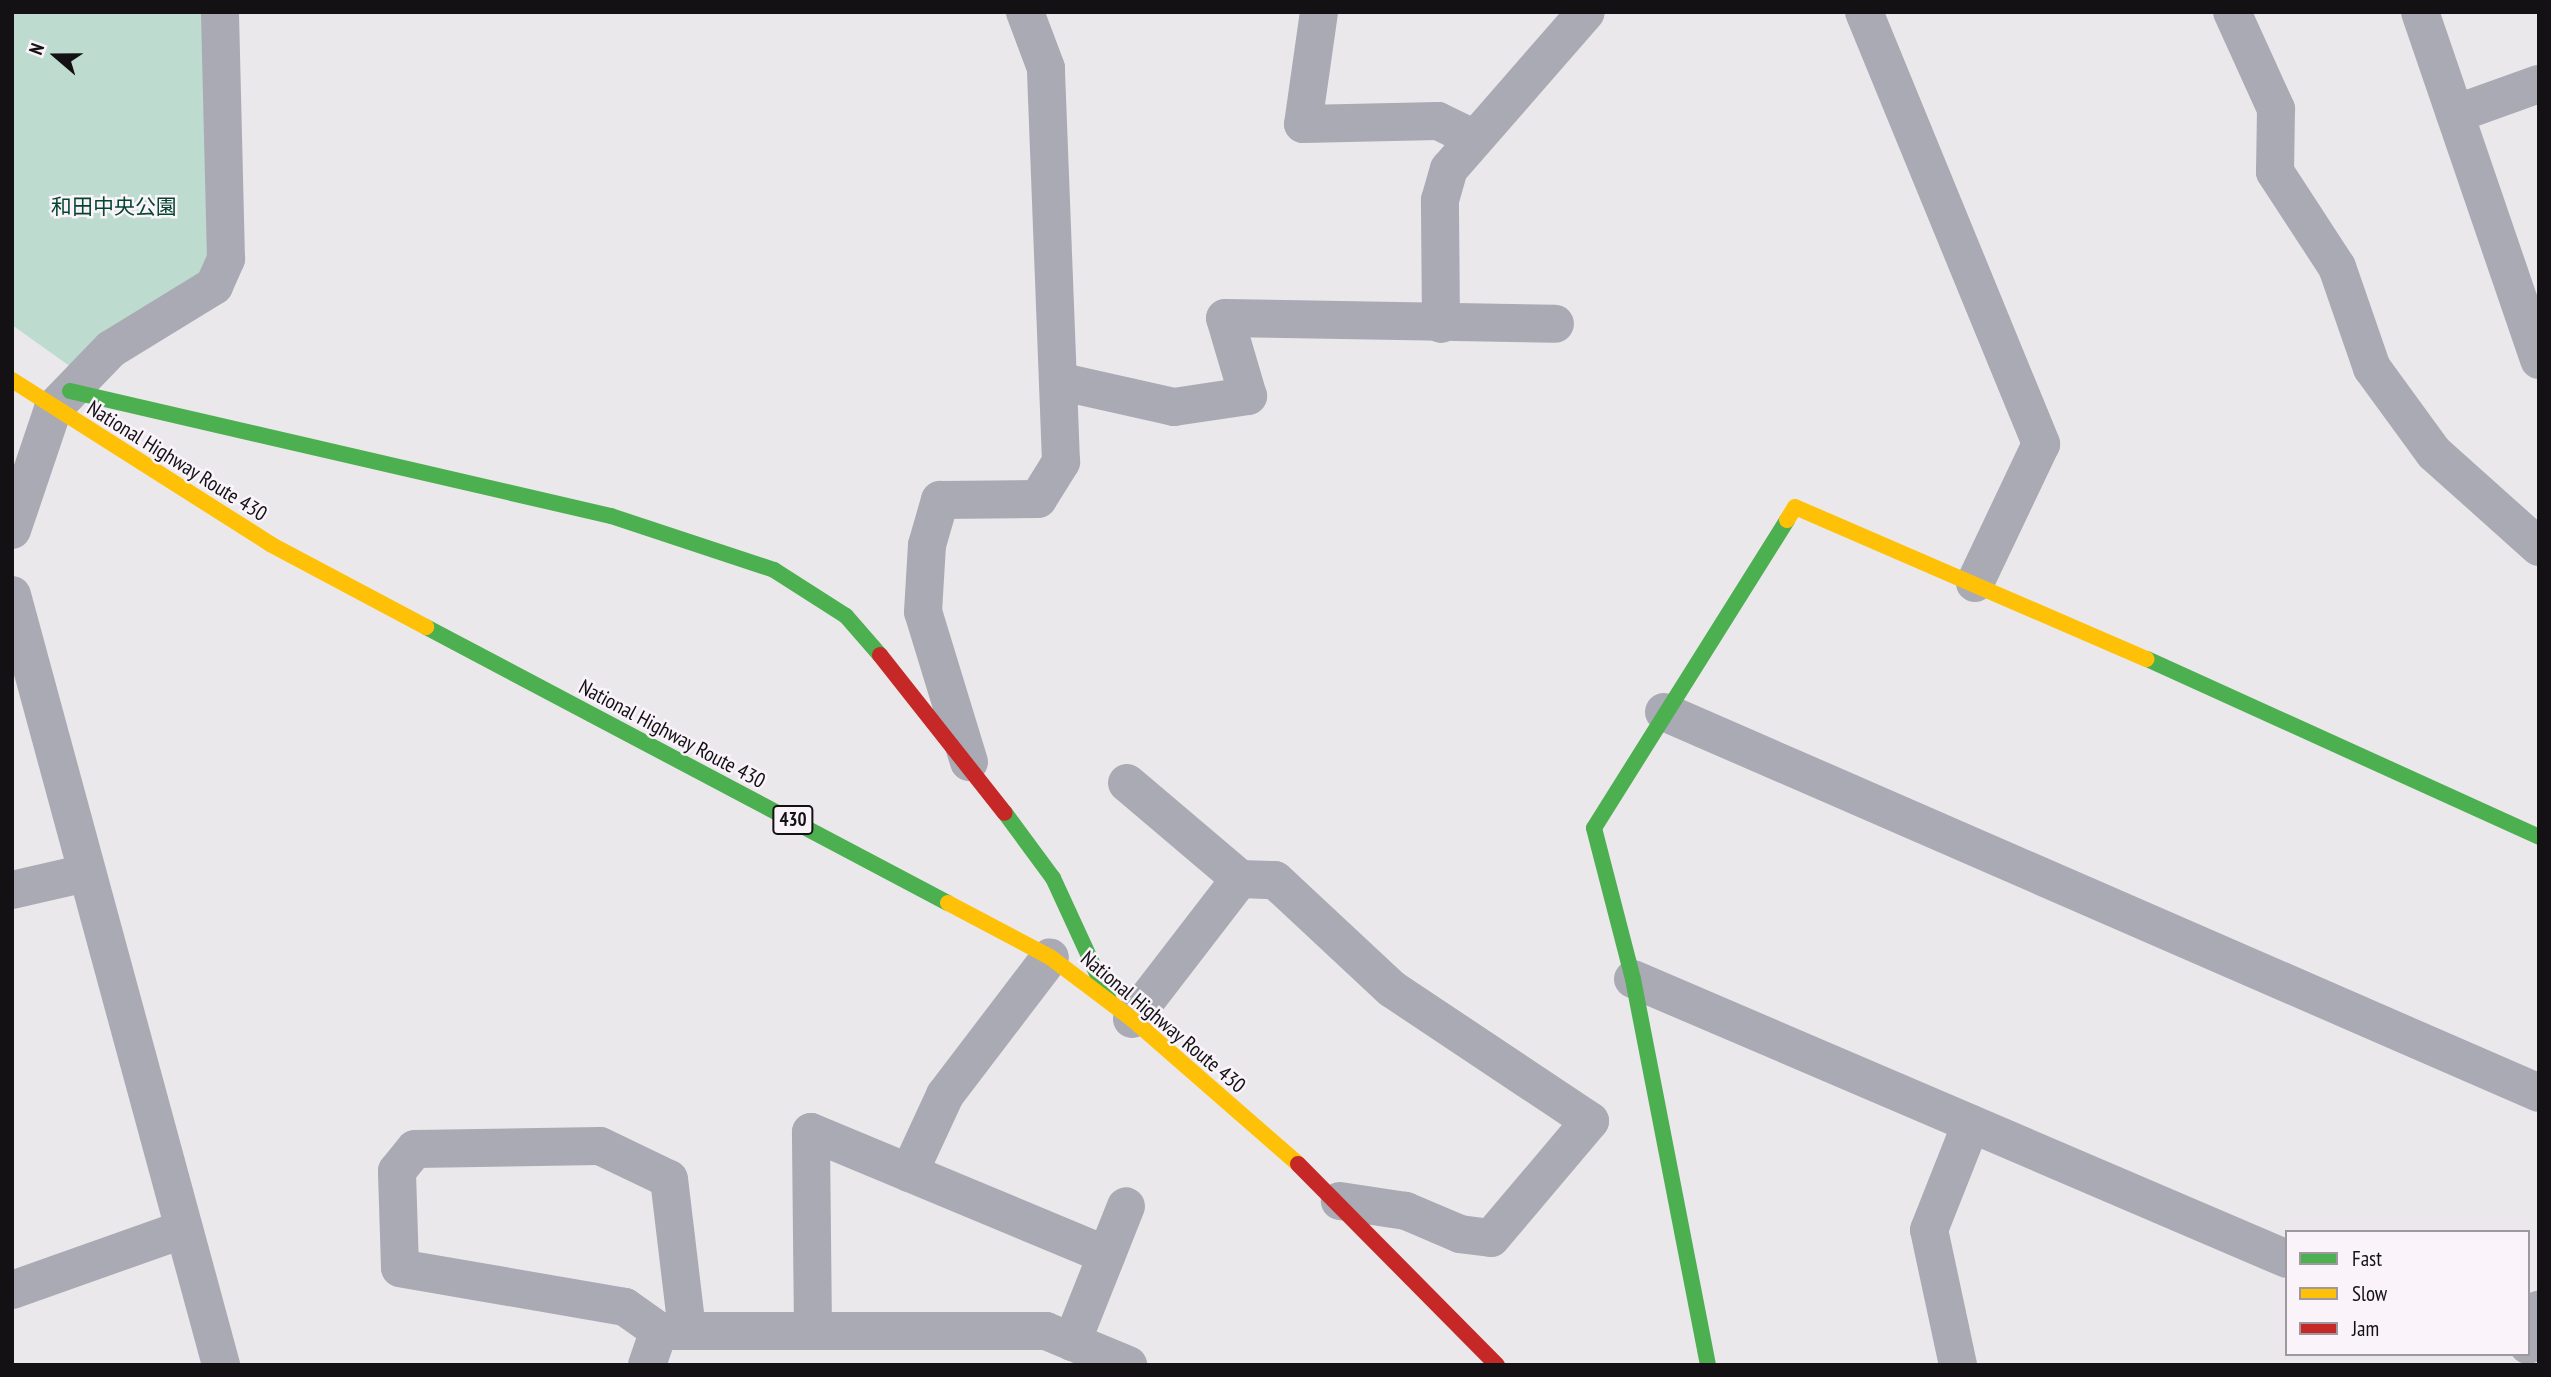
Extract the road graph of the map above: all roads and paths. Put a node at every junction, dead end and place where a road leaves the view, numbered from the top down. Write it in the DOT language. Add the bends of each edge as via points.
graph roads {
  1 [pos="220,12"];
  2 [pos="1026,12"];
  3 [pos="1318,12"];
  4 [pos="1586,12"];
  5 [pos="1864,12"];
  6 [pos="2232,12"];
  7 [pos="2420,12"];
  8 [pos="2539,84"];
  9 [pos="2455,114"];
  10 [pos="1475,139"];
  11 [pos="1441,324"];
  12 [pos="1555,324"];
  13 [pos="2535,336"];
  14 [pos="12,380"];
  15 [pos="1058,381"];
  16 [pos="62,400"];
  17 [pos="12,530"];
  18 [pos="2539,547"];
  19 [pos="1975,583"];
  20 [pos="12,595"];
  21 [pos="1664,712"];
  22 [pos="971,767"];
  23 [pos="1127,783"];
  24 [pos="2539,837"];
  25 [pos="86,873"];
  26 [pos="1240,879"];
  27 [pos="12,890"];
  28 [pos="1050,957"];
  29 [pos="1633,979"];
  30 [pos="1121,1009"];
  31 [pos="2539,1093"];
  32 [pos="1971,1124"];
  33 [pos="909,1173"];
  34 [pos="1340,1201"];
  35 [pos="1126,1206"];
  36 [pos="184,1229"];
  37 [pos="1106,1255"];
  38 [pos="2285,1258"];
  39 [pos="12,1290"];
  40 [pos="2539,1310"];
  41 [pos="813,1331"];
  42 [pos="2530,1336"];
  43 [pos="664,1342"];
  44 [pos="1072,1342"];
  45 [pos="221,1365"];
  46 [pos="1128,1365"];
  47 [pos="1497,1365"];
  48 [pos="1708,1365"];
  49 [pos="1958,1365"];
  1 -- 16 [label="street" via="226,258 215,286 111,349"];
  2 -- 15 [label="street" via="1046,68"];
  3 -- 10 [label="street" via="1303,124 1438,121"];
  4 -- 10 [label="street"];
  5 -- 19 [label="street" via="2041,444"];
  6 -- 18 [label="street" via="2276,110 2275,172 2337,267 2372,368 2434,453"];
  7 -- 9 [label="street"];
  8 -- 9 [label="street"];
  9 -- 13 [label="street"];
  10 -- 11 [label="street" via="1448,169 1440,200"];
  11 -- 12 [label="street"];
  11 -- 15 [label="street" via="1225,318 1248,396 1174,407"];
  14 -- 16 [label="main road, National Highway Route 430 / 430"];
  15 -- 22 [label="street" via="1061,461 1038,499 940,500 928,545 923,612"];
  16 -- 17 [label="street"];
  16 -- 22 [label="main road" via="611,516 774,569 846,616"];
  16 -- 28 [label="main road, National Highway Route 430 / 430" via="270,544"];
  19 -- 21 [label="main road" via="1795,507"];
  19 -- 24 [label="main road"];
  20 -- 25 [label="street"];
  21 -- 29 [label="main road" via="1594,828"];
  21 -- 31 [label="street"];
  22 -- 30 [label="main road" via="1053,878"];
  23 -- 26 [label="street"];
  25 -- 27 [label="street"];
  25 -- 36 [label="street"];
  26 -- 30 [label="street"];
  26 -- 34 [label="street" via="1275,880 1392,989 1590,1121 1491,1238 1460,1234 1406,1211"];
  28 -- 30 [label="main road, National Highway Route 430 / 430"];
  28 -- 33 [label="street" via="945,1095"];
  29 -- 32 [label="street"];
  29 -- 48 [label="main road"];
  30 -- 34 [label="main road, National Highway Route 430 / 430"];
  32 -- 38 [label="street"];
  32 -- 49 [label="street" via="1928,1230"];
  33 -- 37 [label="street"];
  33 -- 41 [label="street" via="811,1132"];
  34 -- 47 [label="main road, National Highway Route 430 / 430"];
  35 -- 37 [label="street"];
  36 -- 39 [label="street"];
  36 -- 45 [label="street"];
  37 -- 44 [label="street"];
  40 -- 42 [label="street"];
  41 -- 43 [label="street"];
  41 -- 44 [label="street" via="1046,1331"];
  43 -- 43 [label="street" via="625,1307 400,1268 397,1171 415,1149 600,1146 669,1179"];
  44 -- 46 [label="street"];
}
